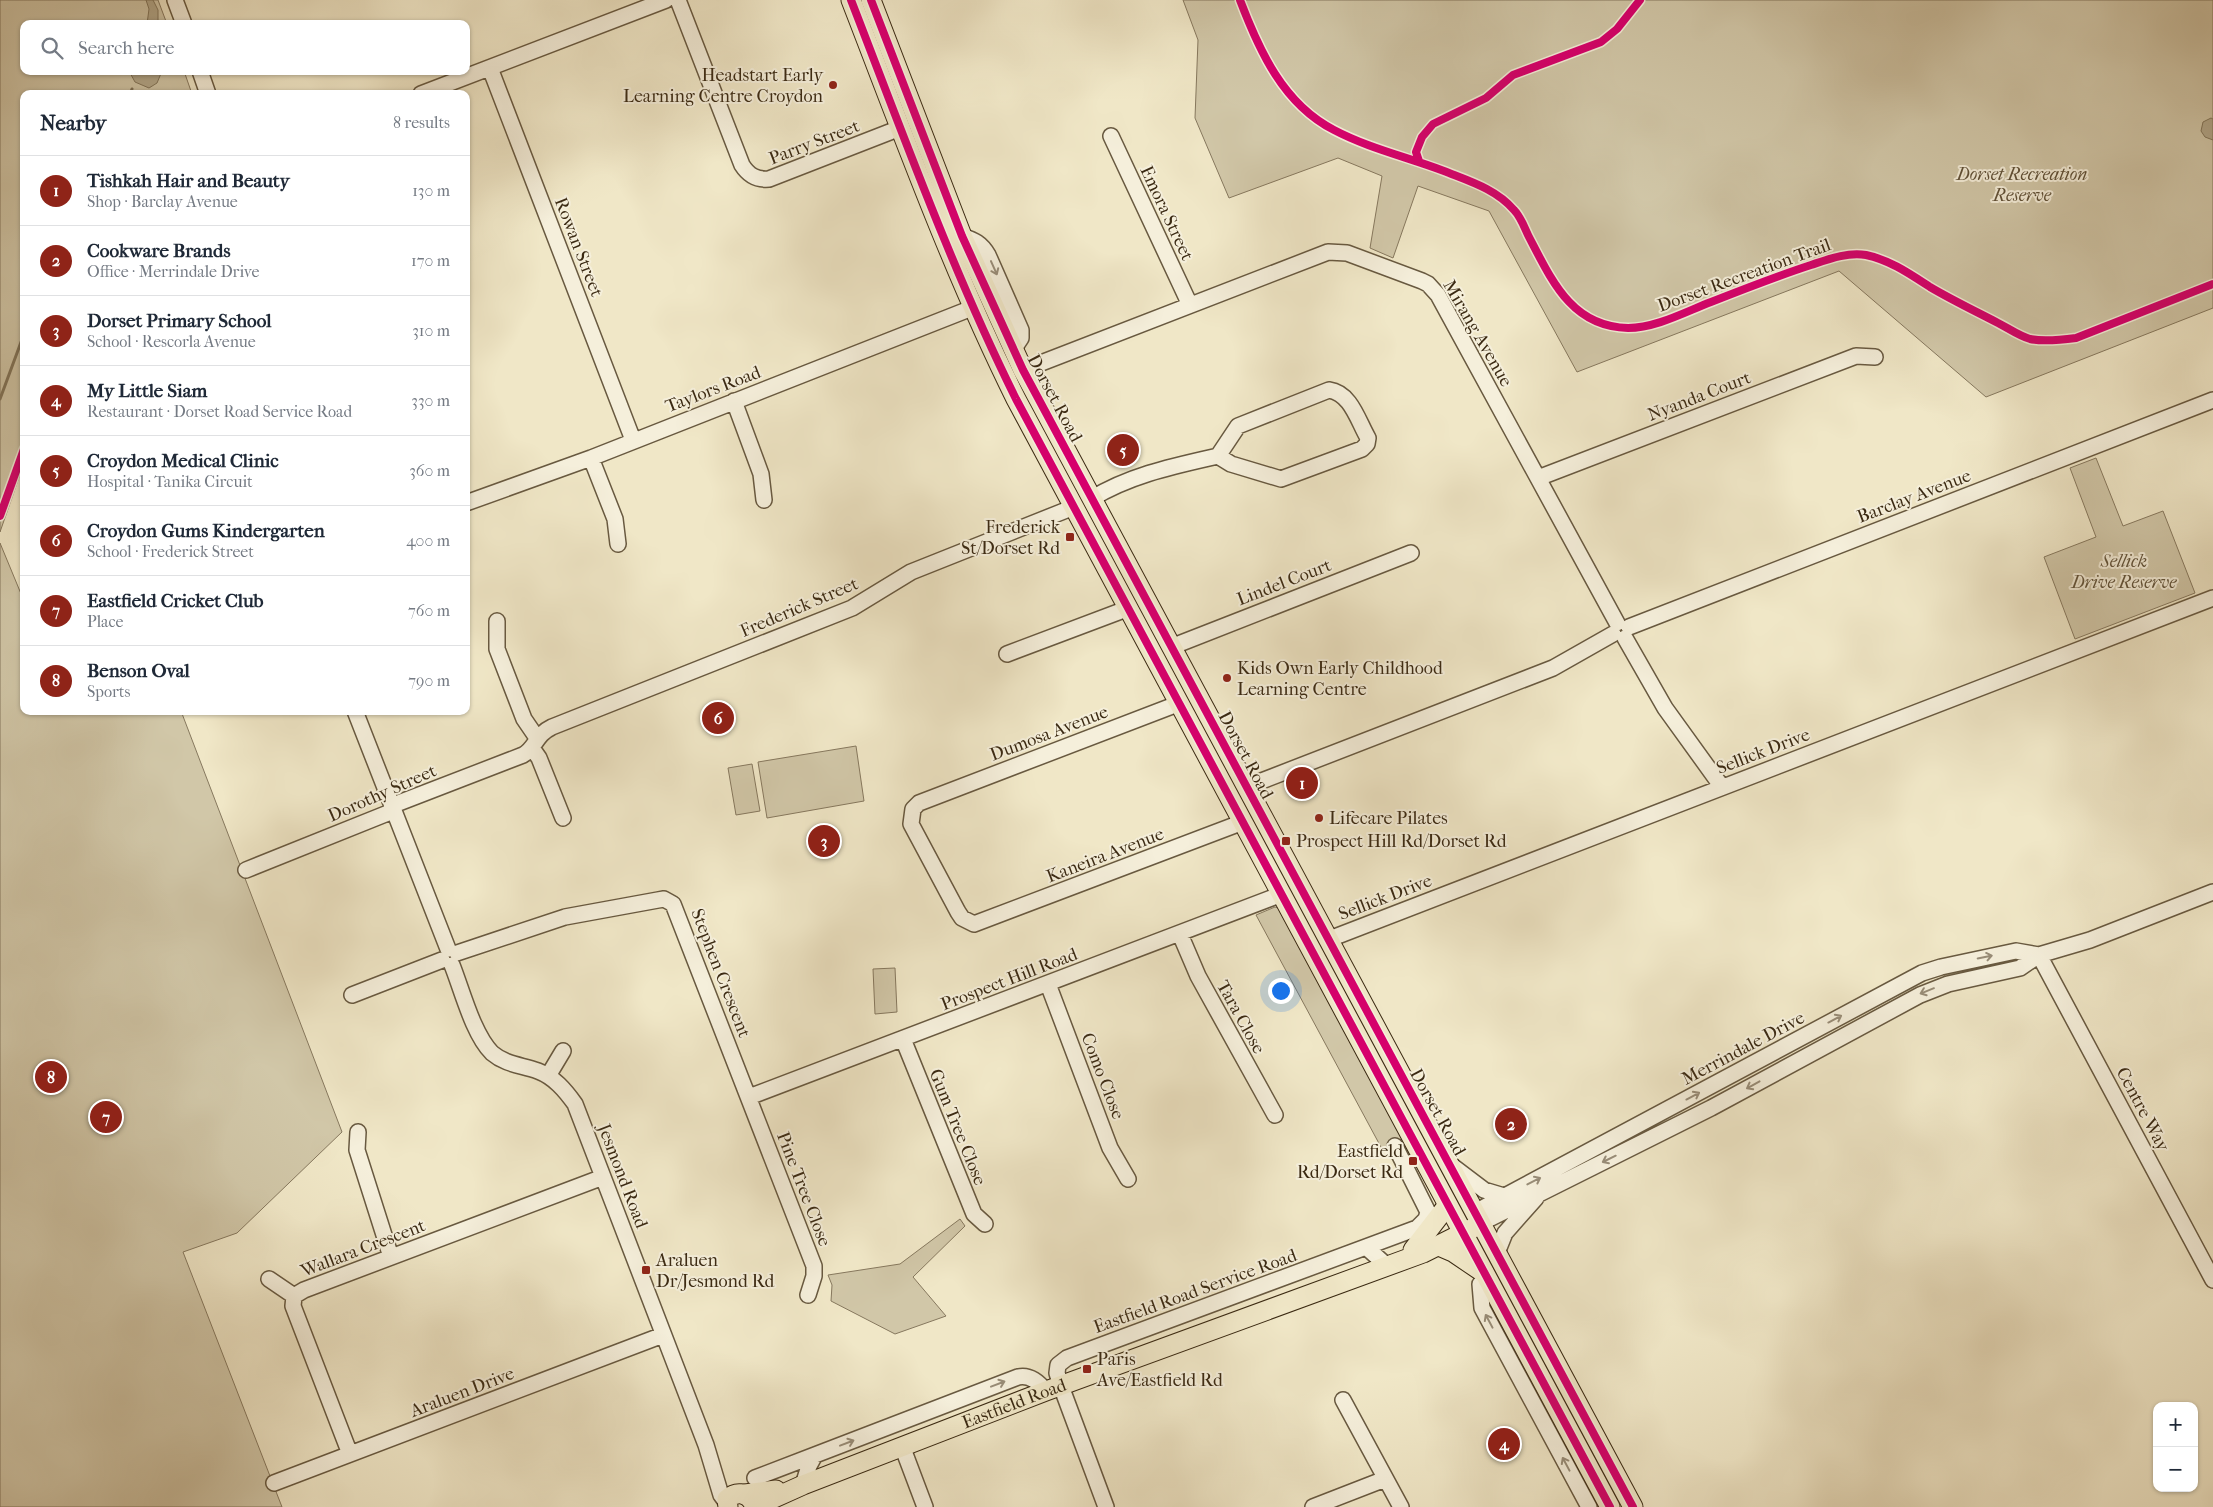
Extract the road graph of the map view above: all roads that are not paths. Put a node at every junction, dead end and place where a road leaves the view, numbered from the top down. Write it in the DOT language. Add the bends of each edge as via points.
graph roads {
  1 [pos="175,0"];
  2 [pos="666,0"];
  3 [pos="678,0"];
  4 [pos="851,0"];
  5 [pos="871,0"];
  6 [pos="182,20"];
  7 [pos="490,68"];
  8 [pos="201,75"];
  9 [pos="207,90"];
  10 [pos="432,90"];
  11 [pos="900,128"];
  12 [pos="1111,136"];
  13 [pos="962,236"];
  14 [pos="981,304"];
  15 [pos="1190,305"];
  16 [pos="1013,350"];
  17 [pos="1875,357"];
  18 [pos="1023,370"];
  19 [pos="2213,400"];
  20 [pos="734,402"];
  21 [pos="633,440"];
  22 [pos="1218,456"];
  23 [pos="591,458"];
  24 [pos="1538,478"];
  25 [pos="764,500"];
  26 [pos="470,502"];
  27 [pos="1083,503"];
  28 [pos="618,544"];
  29 [pos="1411,553"];
  30 [pos="2213,598"];
  31 [pos="1129,608"];
  32 [pos="497,621"];
  33 [pos="1621,631"];
  34 [pos="1171,647"];
  35 [pos="1007,654"];
  36 [pos="1188,699"];
  37 [pos="357,715"];
  38 [pos="534,743"];
  39 [pos="1246,787"];
  40 [pos="1722,787"];
  41 [pos="392,808"];
  42 [pos="563,818"];
  43 [pos="1244,822"];
  44 [pos="246,870"];
  45 [pos="2213,892"];
  46 [pos="1282,894"];
  47 [pos="980,923"];
  48 [pos="1180,934"];
  49 [pos="1319,944"];
  50 [pos="2039,956"];
  51 [pos="450,957"];
  52 [pos="1048,984"];
  53 [pos="352,995"];
  54 [pos="903,1039"];
  55 [pos="562,1051"];
  56 [pos="1773,1052"];
  57 [pos="1782,1069"];
  58 [pos="548,1076"];
  59 [pos="749,1098"];
  60 [pos="1671,1108"];
  61 [pos="1275,1115"];
  62 [pos="1680,1124"];
  63 [pos="358,1132"];
  64 [pos="1395,1146"];
  65 [pos="1448,1163"];
  66 [pos="603,1177"];
  67 [pos="1128,1179"];
  68 [pos="1542,1191"];
  69 [pos="1504,1196"];
  70 [pos="1447,1206"];
  71 [pos="1478,1218"];
  72 [pos="985,1224"];
  73 [pos="1460,1228"];
  74 [pos="1439,1246"];
  75 [pos="1366,1247"];
  76 [pos="1497,1253"];
  77 [pos="391,1257"];
  78 [pos="1399,1258"];
  79 [pos="1486,1275"];
  80 [pos="269,1279"];
  81 [pos="2213,1280"];
  82 [pos="808,1295"];
  83 [pos="294,1296"];
  84 [pos="663,1335"];
  85 [pos="1054,1388"];
  86 [pos="1343,1400"];
  87 [pos="902,1446"];
  88 [pos="350,1454"];
  89 [pos="816,1455"];
  90 [pos="1386,1479"];
  91 [pos="274,1483"];
  92 [pos="801,1486"];
  93 [pos="739,1500"];
  94 [pos="926,1507"];
  95 [pos="1106,1507"];
  96 [pos="1313,1507"];
  97 [pos="1401,1507"];
  98 [pos="1589,1507"];
  99 [pos="1610,1507"];
  100 [pos="1633,1507"];
  1 -- 6 [label="street"];
  2 -- 7 [label="street"];
  3 -- 11 [label="street, Parry Street" via="742,165 755,178 769,179"];
  4 -- 11 [label="main road, Dorset Road"];
  5 -- 13 [label="main road, Dorset Road"];
  7 -- 10 [label="street"];
  7 -- 21 [label="street, Rowan Street"];
  8 -- 9 [label="street"];
  11 -- 14 [label="main road, Dorset Road" via="938,228"];
  12 -- 15 [label="street, Emora Street"];
  13 -- 14 [label="main road, Dorset Road"];
  13 -- 16 [label="street, one-way" via="975,240 988,255 1021,330 1021,338"];
  14 -- 16 [label="main road, Dorset Road"];
  14 -- 20 [label="street, Taylors Road"];
  14 -- 27 [label="main road, Dorset Road" via="1016,399"];
  15 -- 18 [label="street, Mirang Avenue"];
  15 -- 24 [label="street, Mirang Avenue" via="1335,251 1422,281 1438,295"];
  16 -- 18 [label="main road, Dorset Road"];
  17 -- 24 [label="street, Nyanda Court" via="1856,356"];
  18 -- 27 [label="main road, Dorset Road"];
  19 -- 33 [label="street, Barclay Avenue"];
  20 -- 21 [label="street, Taylors Road"];
  20 -- 25 [label="street" via="761,474"];
  21 -- 23 [label="street, Taylors Road"];
  22 -- 22 [label="street" via="1238,426 1329,390 1338,391 1346,397 1368,438 1362,448 1281,479 1231,464"];
  22 -- 27 [label="street, Frederick Street" via="1113,485"];
  23 -- 26 [label="street, Taylors Road"];
  23 -- 28 [label="street" via="615,519"];
  24 -- 33 [label="street, Mirang Avenue"];
  27 -- 31 [label="main road, Dorset Road"];
  27 -- 34 [label="main road, Dorset Road"];
  27 -- 38 [label="street, Frederick Street" via="911,572 852,608 552,727 540,733"];
  29 -- 34 [label="street, Lindel Court"];
  30 -- 40 [label="street, Sellick Drive"];
  31 -- 35 [label="street"];
  31 -- 36 [label="main road, Dorset Road"];
  32 -- 38 [label="street" via="497,649"];
  33 -- 39 [label="street, Barclay Avenue" via="1552,668"];
  33 -- 40 [label="street, Mirang Avenue" via="1665,708"];
  34 -- 36 [label="main road, Dorset Road"];
  36 -- 39 [label="main road, Dorset Road"];
  36 -- 43 [label="main road, Dorset Road"];
  36 -- 47 [label="street, Dumosa Avenue" via="931,798 913,809 911,824 962,918 967,922"];
  37 -- 41 [label="street, Jesmond Road"];
  38 -- 41 [label="street, Dorothy Street" via="523,756"];
  38 -- 42 [label="street"];
  39 -- 49 [label="main road, Dorset Road"];
  40 -- 49 [label="street, Sellick Drive"];
  41 -- 44 [label="street, Dorothy Street" via="388,814"];
  41 -- 51 [label="street, Jesmond Road"];
  43 -- 46 [label="main road, Dorset Road"];
  43 -- 47 [label="street, Kaneira Avenue"];
  45 -- 50 [label="street, Merrindale Drive" via="2090,940"];
  46 -- 48 [label="street, Prospect Hill Road"];
  46 -- 49 [label="main road, Dorset Road"];
  48 -- 52 [label="street, Prospect Hill Road"];
  48 -- 61 [label="street, Tara Close" via="1198,976"];
  49 -- 65 [label="main road, Dorset Road"];
  49 -- 70 [label="main road, Dorset Road"];
  56 -- 50 [label="street, Merrindale Drive, one-way" via="1922,973 2016,951"];
  50 -- 57 [label="street, Merrindale Drive, one-way" via="2020,968 1948,984 1920,994"];
  50 -- 81 [label="street, Centre Way"];
  51 -- 53 [label="street, Stephen Crescent"];
  51 -- 58 [label="street, Jesmond Road" via="486,1046 504,1062"];
  51 -- 59 [label="street, Stephen Crescent" via="565,917 664,899 676,908"];
  52 -- 54 [label="street, Prospect Hill Road"];
  52 -- 67 [label="street, Como Close" via="1110,1148"];
  54 -- 59 [label="street, Prospect Hill Road"];
  54 -- 72 [label="street, Gum Tree Close" via="974,1214"];
  55 -- 58 [label="street"];
  56 -- 57 [label="street"];
  60 -- 56 [label="street, Merrindale Drive, one-way"];
  57 -- 62 [label="street, Merrindale Drive, one-way"];
  58 -- 66 [label="street, Jesmond Road" via="561,1085 575,1104"];
  59 -- 82 [label="street, Pine Tree Close" via="814,1266"];
  60 -- 62 [label="street"];
  69 -- 60 [label="street, Merrindale Drive, one-way"];
  62 -- 68 [label="street, Merrindale Drive, one-way"];
  63 -- 77 [label="street" via="356,1150"];
  64 -- 75 [label="street, Eastfield Road Service Road" via="1425,1204 1426,1219 1417,1228"];
  65 -- 69 [label="street" via="1484,1190"];
  65 -- 71 [label="main road, Dorset Road"];
  66 -- 77 [label="street, Wallara Crescent"];
  66 -- 84 [label="street, Jesmond Road"];
  68 -- 71 [label="street, Merrindale Drive"];
  68 -- 76 [label="street" via="1505,1233"];
  69 -- 71 [label="street, Merrindale Drive"];
  70 -- 73 [label="main road, Dorset Road"];
  70 -- 78 [label="main road"];
  71 -- 73 [label="main road, Eastfield Road"];
  71 -- 76 [label="main road, Dorset Road"];
  73 -- 74 [label="main road, Eastfield Road"];
  73 -- 78 [label="main road, Eastfield Road"];
  73 -- 79 [label="main road, Dorset Road"];
  74 -- 78 [label="main road, Eastfield Road"];
  74 -- 79 [label="main road"];
  75 -- 78 [label="street"];
  75 -- 85 [label="street, Eastfield Road Service Road" via="1067,1358 1057,1368"];
  76 -- 100 [label="main road, Dorset Road"];
  77 -- 83 [label="street, Wallara Crescent"];
  78 -- 85 [label="main road, Eastfield Road"];
  98 -- 79 [label="street, one-way" via="1482,1308 1480,1284"];
  79 -- 99 [label="main road, Dorset Road"];
  80 -- 83 [label="street"];
  83 -- 88 [label="street, Wallara Crescent" via="293,1306"];
  84 -- 88 [label="street, Araluen Drive"];
  84 -- 93 [label="street, Jesmond Road" via="706,1445 721,1495"];
  85 -- 87 [label="main road, Eastfield Road"];
  89 -- 85 [label="street, one-way" via="1025,1375"];
  85 -- 95 [label="street"];
  86 -- 90 [label="street"];
  87 -- 92 [label="main road, Eastfield Road"];
  87 -- 94 [label="street"];
  88 -- 91 [label="street, Araluen Drive"];
  89 -- 92 [label="street"];
  89 -- 93 [label="street"];
  90 -- 96 [label="street"];
  90 -- 97 [label="street"];
  92 -- 93 [label="main road, Eastfield Road"];
}
